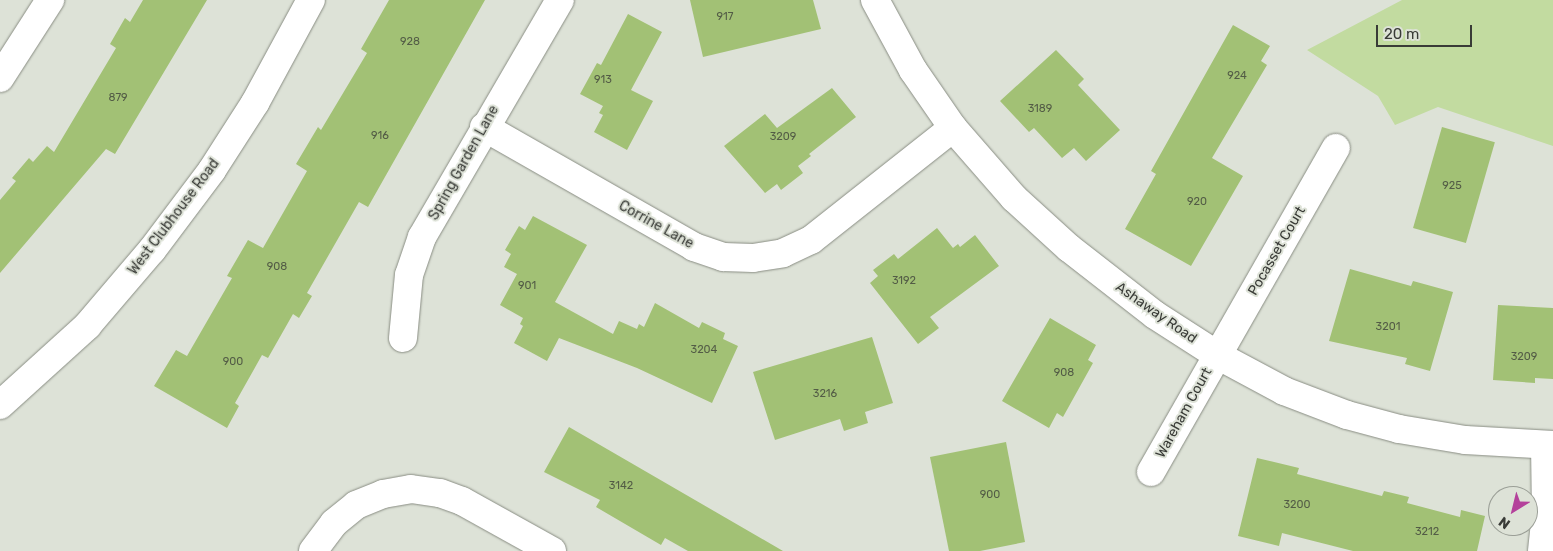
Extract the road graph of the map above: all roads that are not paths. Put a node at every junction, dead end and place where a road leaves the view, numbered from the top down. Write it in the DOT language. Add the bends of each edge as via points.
graph roads {
  1 [pos="50,0"];
  2 [pos="311,0"];
  3 [pos="560,0"];
  4 [pos="875,0"];
  5 [pos="9,46"];
  6 [pos="0,78"];
  7 [pos="484,127"];
  8 [pos="953,128"];
  9 [pos="1336,148"];
  10 [pos="403,338"];
  11 [pos="1217,355"];
  12 [pos="0,405"];
  13 [pos="1549,445"];
  14 [pos="1151,472"];
  15 [pos="313,551"];
  16 [pos="552,551"];
  17 [pos="1542,551"];
  1 -- 5 [label="street"];
  2 -- 12 [label="street, West Clubhouse Road" via="255,103 212,170 152,250 80,333"];
  3 -- 7 [label="street, Spring Garden Lane"];
  4 -- 8 [label="street, Ashaway Road" via="913,70"];
  5 -- 6 [label="street"];
  7 -- 8 [label="street, Corrine Lane" via="694,247 723,257 754,258 783,253 811,240"];
  7 -- 10 [label="street, Spring Garden Lane" via="422,237 409,275"];
  8 -- 11 [label="street, Ashaway Road" via="1014,198 1069,248 1155,316"];
  9 -- 11 [label="street, Pocasset Court"];
  11 -- 13 [label="street, Ashaway Road" via="1284,391 1347,415 1399,429 1465,440"];
  11 -- 14 [label="street, Wareham Court"];
  13 -- 17 [label="street"];
  15 -- 16 [label="street" via="334,523 356,505 383,494 412,489 440,493 462,501"];
}
